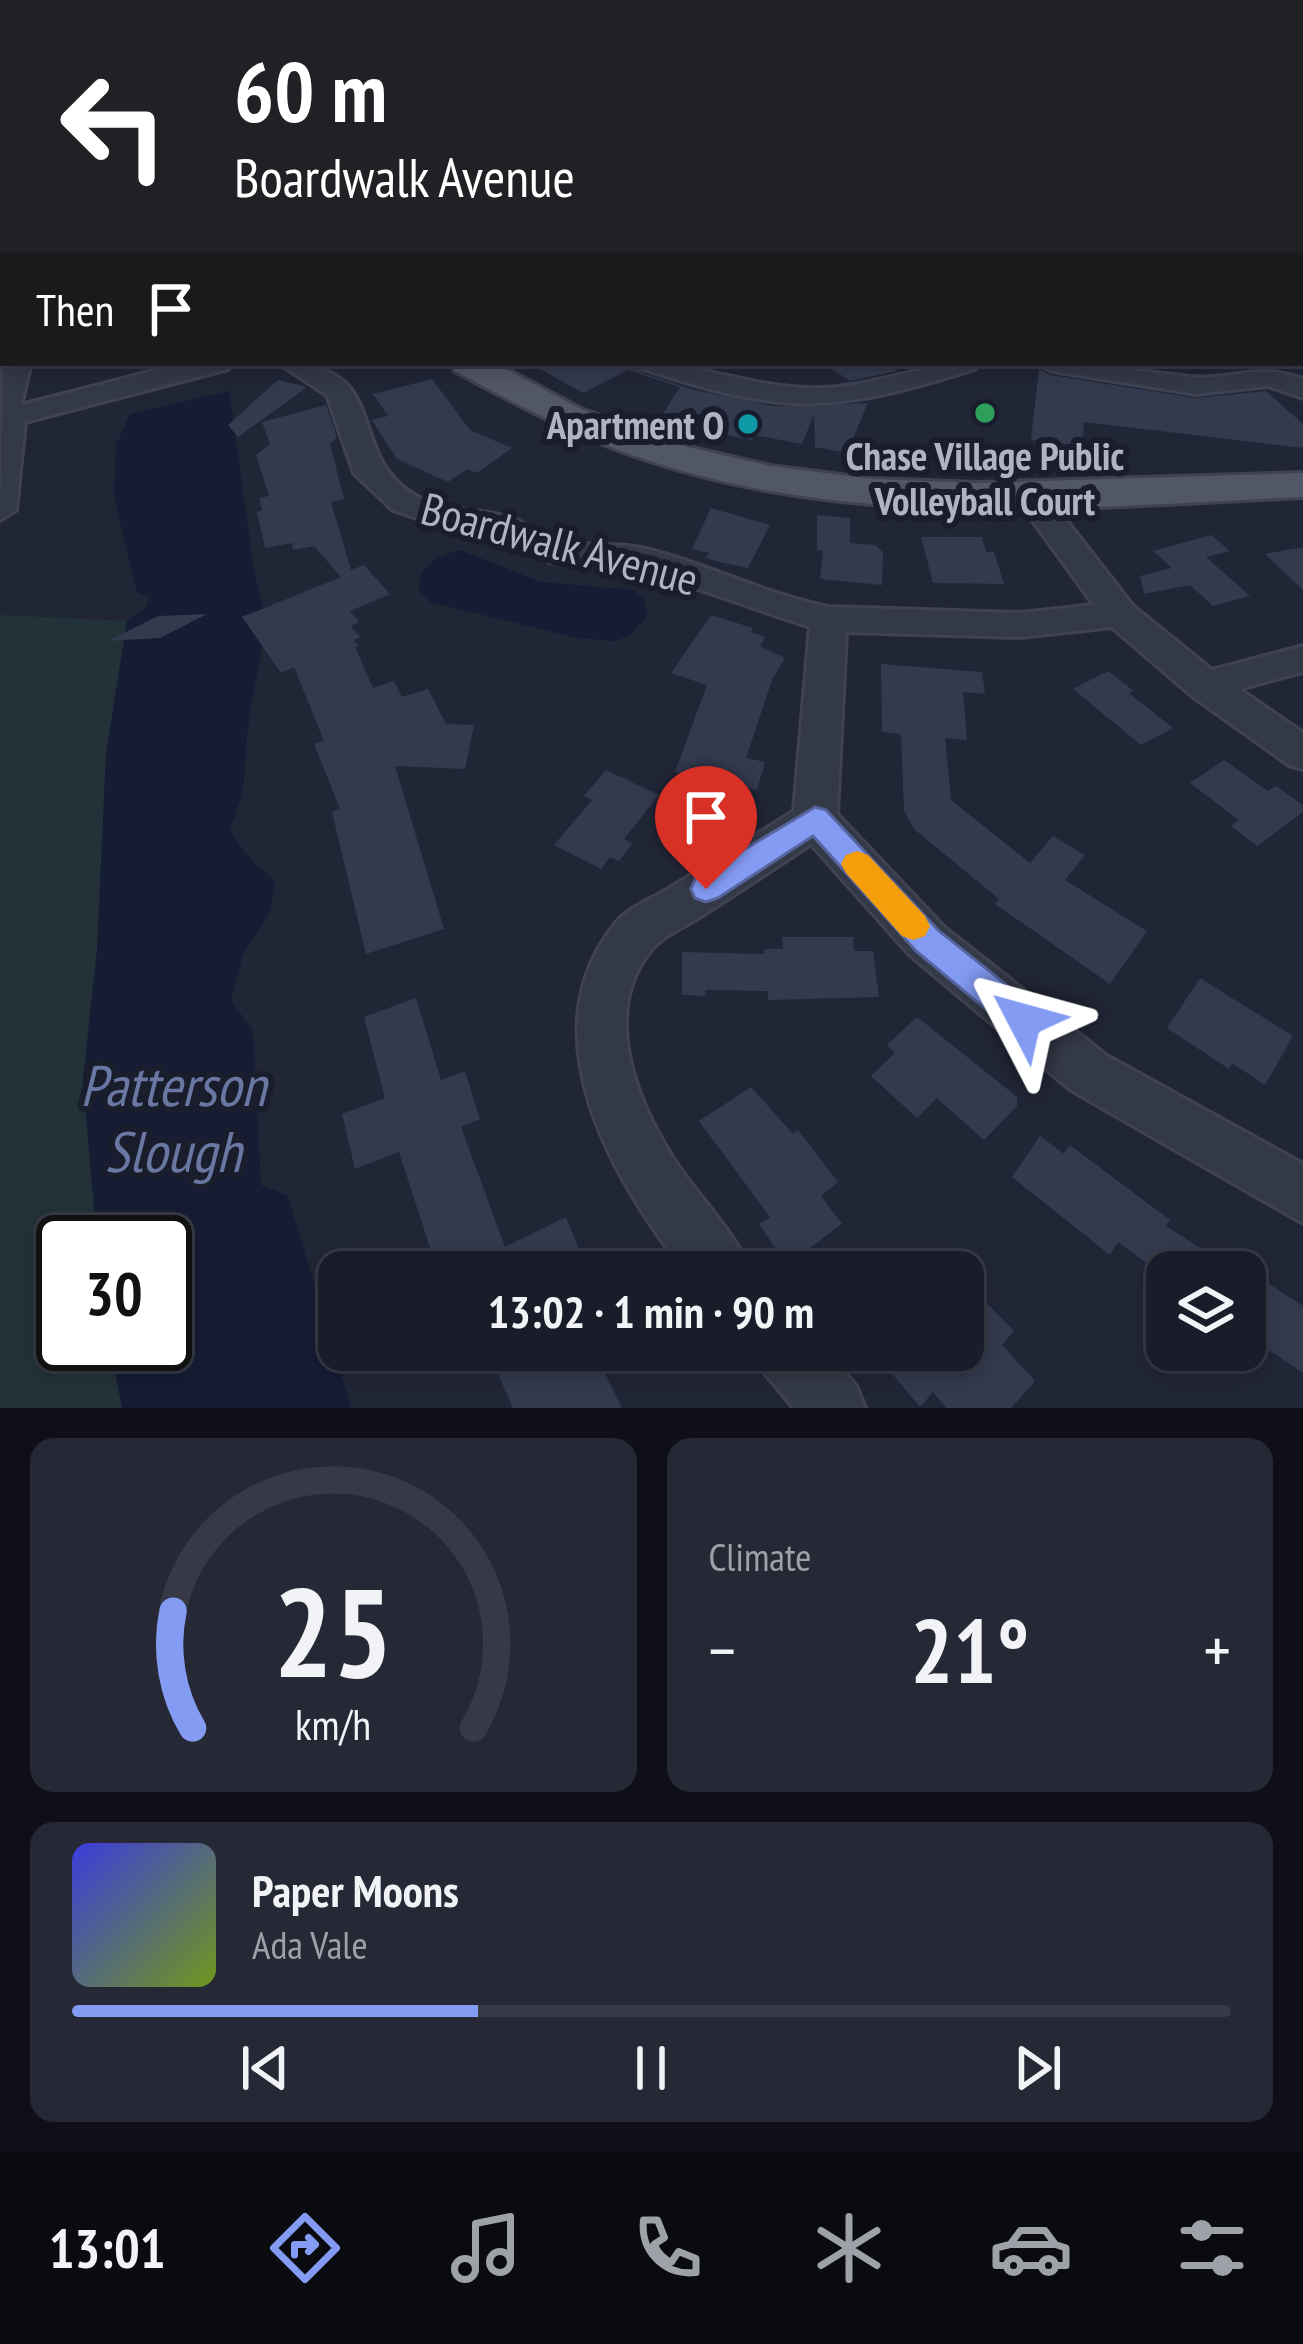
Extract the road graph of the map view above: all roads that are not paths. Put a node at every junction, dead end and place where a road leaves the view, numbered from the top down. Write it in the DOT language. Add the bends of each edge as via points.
graph roads {
  1 [pos="206,366"];
  2 [pos="297,366"];
  3 [pos="473,366"];
  4 [pos="665,366"];
  5 [pos="955,366"];
  6 [pos="1071,366"];
  7 [pos="1271,368"];
  8 [pos="10,376"];
  9 [pos="1303,389"];
  10 [pos="5,418"];
  11 [pos="1303,484"];
  12 [pos="1030,495"];
  13 [pos="0,510"];
  14 [pos="1120,614"];
  15 [pos="830,620"];
  16 [pos="1303,659"];
  17 [pos="1205,685"];
  18 [pos="1303,754"];
  19 [pos="815,819"];
  20 [pos="1303,1195"];
  21 [pos="705,1251"];
  22 [pos="803,1371"];
  23 [pos="833,1408"];
  1 -- 10 [label="street"];
  2 -- 15 [label="street, Boardwalk Avenue" via="340,391 370,473 404,503 501,526 554,552 640,558"];
  3 -- 12 [label="main road" via="582,427 685,463 809,487"];
  4 -- 5 [label="street" via="757,391 824,396"];
  6 -- 7 [label="street" via="1196,386"];
  7 -- 9 [label="street"];
  8 -- 10 [label="street"];
  10 -- 13 [label="street" via="12,433"];
  11 -- 12 [label="main road"];
  12 -- 14 [label="street"];
  14 -- 15 [label="street, Boardwalk Avenue" via="1021,626"];
  14 -- 17 [label="street"];
  15 -- 19 [label="street"];
  16 -- 17 [label="street"];
  17 -- 18 [label="street"];
  19 -- 20 [label="street" via="927,941 1089,1072"];
  19 -- 21 [label="street" via="634,935 606,979 599,1028 617,1109 673,1213"];
  22 -- 23 [label="street"];
}
